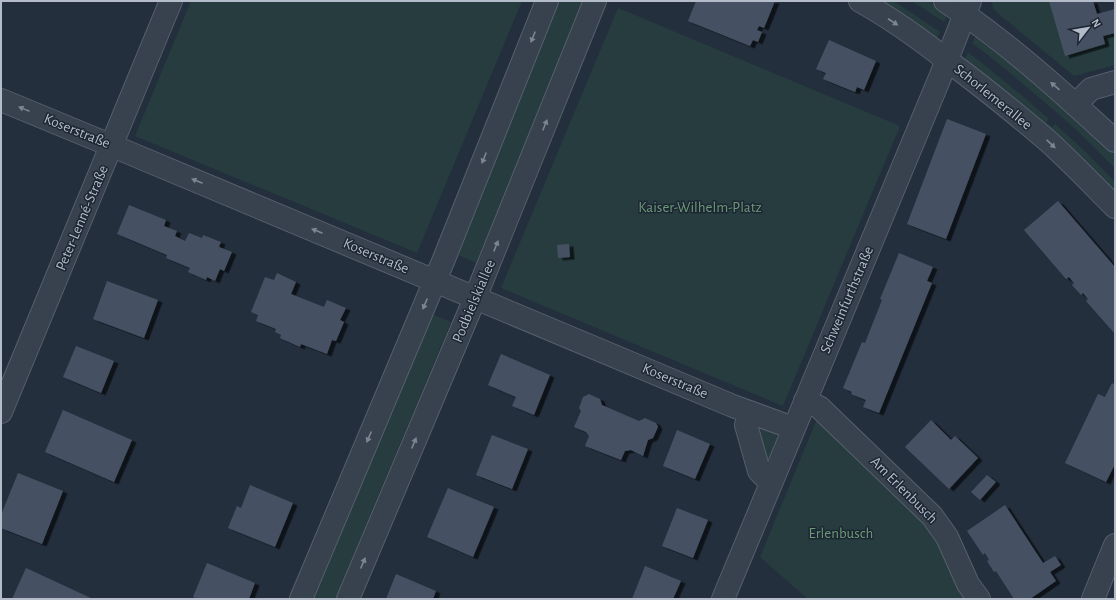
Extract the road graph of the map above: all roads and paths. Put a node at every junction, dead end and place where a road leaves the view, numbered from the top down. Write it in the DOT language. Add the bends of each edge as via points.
graph roads {
  1 [pos="172,1"];
  2 [pos="547,1"];
  3 [pos="595,1"];
  4 [pos="860,1"];
  5 [pos="945,1"];
  6 [pos="968,8"];
  7 [pos="947,60"];
  8 [pos="1115,82"];
  9 [pos="1,100"];
  10 [pos="1076,104"];
  11 [pos="1115,141"];
  12 [pos="112,145"];
  13 [pos="1115,207"];
  14 [pos="435,281"];
  15 [pos="475,298"];
  16 [pos="804,402"];
  17 [pos="1,412"];
  18 [pos="750,413"];
  19 [pos="793,428"];
  20 [pos="771,483"];
  21 [pos="1115,545"];
  22 [pos="301,599"];
  23 [pos="348,599"];
  24 [pos="723,599"];
  25 [pos="979,599"];
  26 [pos="1092,599"];
  1 -- 12 [label="street, Peter-Lenné-Straße"];
  2 -- 14 [label="street, one-way"];
  15 -- 3 [label="street, Podbielskiallee, one-way"];
  4 -- 7 [label="street, Schorlemerallee, one-way"];
  5 -- 6 [label="street"];
  6 -- 7 [label="street, Schweinfurthstraße"];
  10 -- 6 [label="street, one-way"];
  7 -- 13 [label="street, Schorlemerallee, one-way" via="1049,142"];
  7 -- 16 [label="street, Schweinfurthstraße"];
  8 -- 10 [label="street" via="1091,88"];
  12 -- 9 [label="street, Koserstraße, one-way"];
  10 -- 11 [label="street"];
  14 -- 12 [label="street, Koserstraße, one-way"];
  12 -- 17 [label="street, Peter-Lenné-Straße"];
  14 -- 15 [label="street, Koserstraße"];
  14 -- 22 [label="street, one-way"];
  15 -- 18 [label="street, Koserstraße"];
  23 -- 15 [label="street, Podbielskiallee, one-way"];
  16 -- 19 [label="street, Schweinfurthstraße"];
  16 -- 25 [label="street, Am Erlenbusch" via="819,407 932,516 947,537 968,584"];
  18 -- 19 [label="street, Koserstraße"];
  18 -- 20 [label="street" via="746,425 759,471"];
  19 -- 20 [label="street, Schweinfurthstraße"];
  20 -- 24 [label="street, Schweinfurthstraße"];
  21 -- 26 [label="street"];
}
